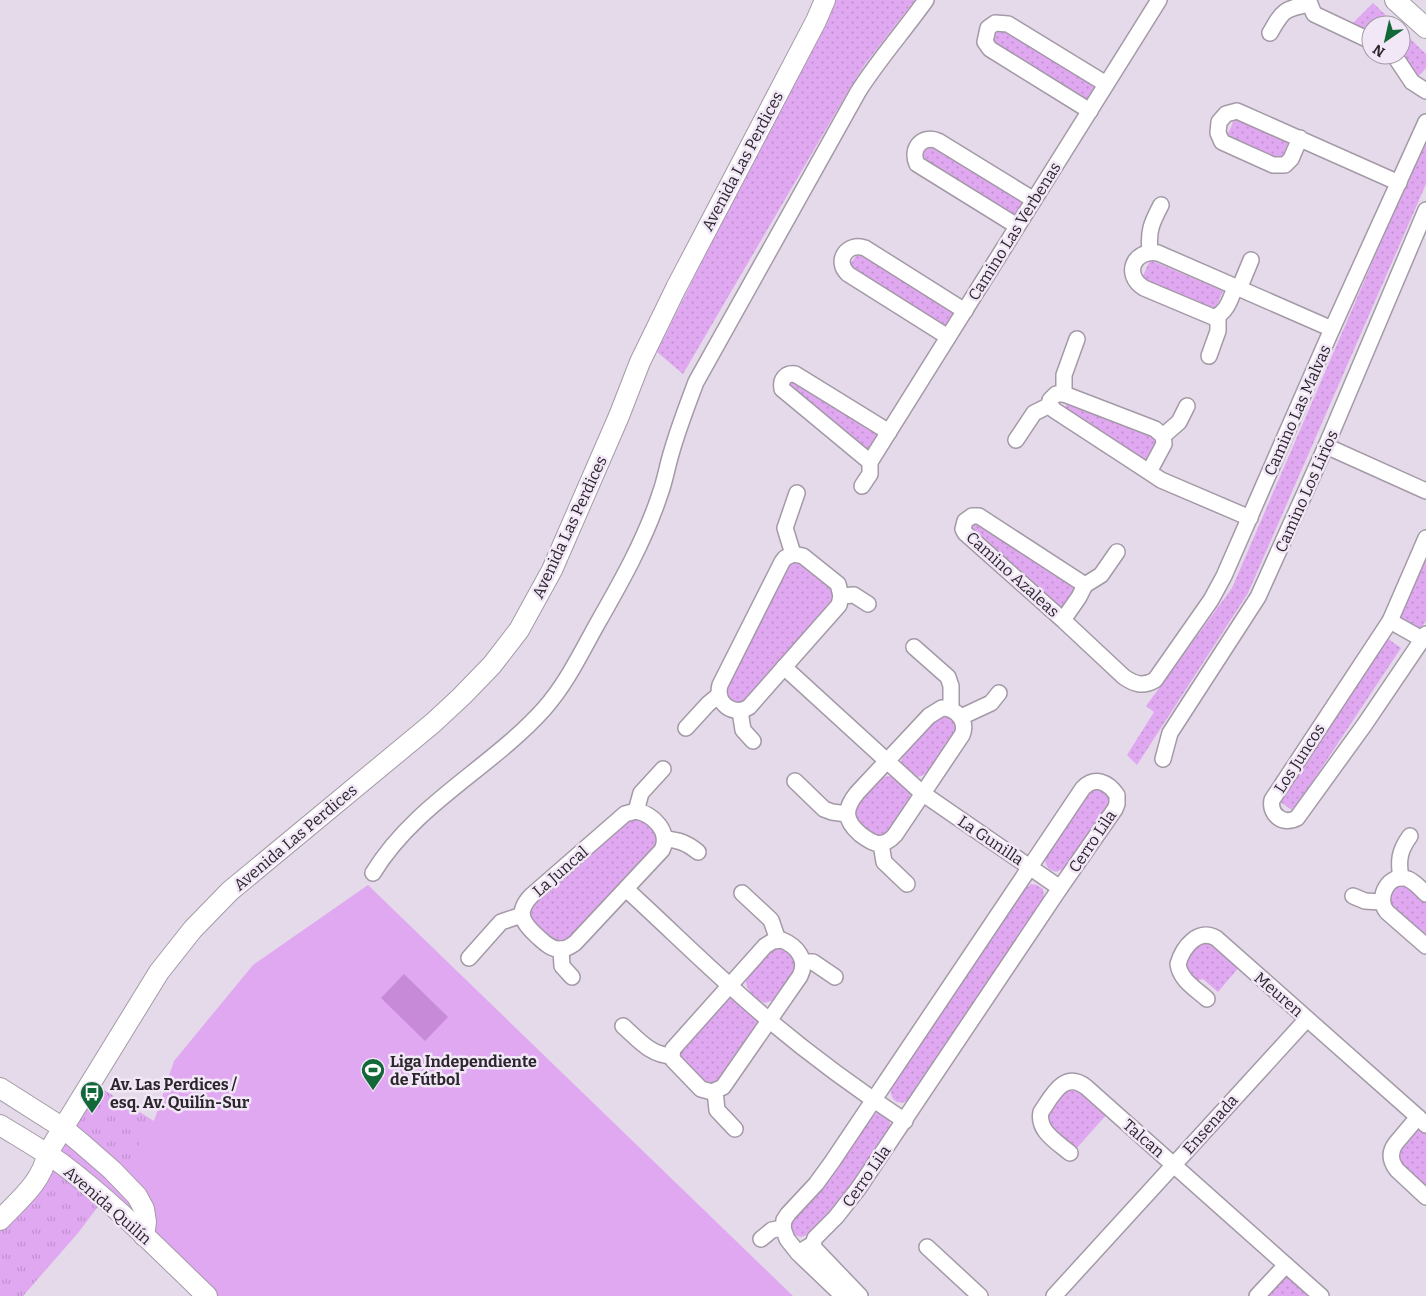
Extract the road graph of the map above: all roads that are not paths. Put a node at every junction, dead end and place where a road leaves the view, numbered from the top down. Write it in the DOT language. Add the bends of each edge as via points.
graph roads {
  1 [pos="825,0"];
  2 [pos="926,0"];
  3 [pos="1159,0"];
  4 [pos="1395,0"];
  5 [pos="1426,28"];
  6 [pos="1270,33"];
  7 [pos="1361,36"];
  8 [pos="1401,65"];
  9 [pos="1106,84"];
  10 [pos="1426,91"];
  11 [pos="1090,111"];
  12 [pos="1426,122"];
  13 [pos="1300,138"];
  14 [pos="1399,183"];
  15 [pos="1034,200"];
  16 [pos="1161,205"];
  17 [pos="1426,210"];
  18 [pos="1018,226"];
  19 [pos="1150,252"];
  20 [pos="1251,260"];
  21 [pos="1237,288"];
  22 [pos="965,311"];
  23 [pos="1218,316"];
  24 [pos="1332,329"];
  25 [pos="948,337"];
  26 [pos="1077,339"];
  27 [pos="1209,356"];
  28 [pos="1064,394"];
  29 [pos="1050,405"];
  30 [pos="1187,406"];
  31 [pos="889,432"];
  32 [pos="1163,436"];
  33 [pos="1016,440"];
  34 [pos="1326,446"];
  35 [pos="870,462"];
  36 [pos="1150,472"];
  37 [pos="862,486"];
  38 [pos="1426,491"];
  39 [pos="798,493"];
  40 [pos="1250,518"];
  41 [pos="1426,538"];
  42 [pos="1117,552"];
  43 [pos="792,554"];
  44 [pos="1085,585"];
  45 [pos="841,596"];
  46 [pos="868,604"];
  47 [pos="1063,620"];
  48 [pos="1390,620"];
  49 [pos="1424,637"];
  50 [pos="914,647"];
  51 [pos="784,667"];
  52 [pos="1146,684"];
  53 [pos="999,693"];
  54 [pos="719,696"];
  55 [pos="740,711"];
  56 [pos="956,713"];
  57 [pos="686,728"];
  58 [pos="753,741"];
  59 [pos="1163,759"];
  60 [pos="887,762"];
  61 [pos="663,769"];
  62 [pos="795,781"];
  63 [pos="922,793"];
  64 [pos="636,811"];
  65 [pos="847,814"];
  66 [pos="1410,836"];
  67 [pos="665,839"];
  68 [pos="881,844"];
  69 [pos="698,852"];
  70 [pos="1031,867"];
  71 [pos="373,873"];
  72 [pos="1401,878"];
  73 [pos="908,884"];
  74 [pos="1060,888"];
  75 [pos="626,889"];
  76 [pos="742,893"];
  77 [pos="1426,894"];
  78 [pos="1354,896"];
  79 [pos="1381,902"];
  80 [pos="522,915"];
  81 [pos="778,940"];
  82 [pos="1426,946"];
  83 [pos="561,949"];
  84 [pos="469,958"];
  85 [pos="803,962"];
  86 [pos="572,977"];
  87 [pos="835,977"];
  88 [pos="730,986"];
  89 [pos="1207,999"];
  90 [pos="1307,1019"];
  91 [pos="770,1021"];
  92 [pos="623,1026"];
  93 [pos="672,1056"];
  94 [pos="0,1088"];
  95 [pos="715,1091"];
  96 [pos="874,1100"];
  97 [pos="905,1121"];
  98 [pos="1422,1121"];
  99 [pos="0,1125"];
  100 [pos="63,1128"];
  101 [pos="735,1129"];
  102 [pos="1070,1153"];
  103 [pos="47,1154"];
  104 [pos="1174,1164"];
  105 [pos="1426,1197"];
  106 [pos="0,1203"];
  107 [pos="0,1220"];
  108 [pos="783,1228"];
  109 [pos="144,1236"];
  110 [pos="761,1239"];
  111 [pos="813,1244"];
  112 [pos="927,1247"];
  113 [pos="798,1253"];
  114 [pos="1286,1265"];
  115 [pos="843,1290"];
  116 [pos="207,1296"];
  117 [pos="860,1296"];
  118 [pos="980,1296"];
  119 [pos="1054,1296"];
  120 [pos="1257,1296"];
  121 [pos="1321,1296"];
  1 -- 100 [label="street, Avenida Las Perdices" via="676,288 640,362 620,416 552,570 518,630 492,665 433,723 230,891 193,928 159,972"];
  2 -- 71 [label="street" via="858,92 696,382 681,419 660,494 642,538 564,685 521,732 410,825 385,852"];
  3 -- 9 [label="street, Camino Las Verbenas"];
  4 -- 5 [label="street"];
  6 -- 7 [label="street" via="1285,10 1310,4 1314,14"];
  8 -- 10 [label="street" via="1412,82"];
  9 -- 11 [label="street, Camino Las Verbenas"];
  9 -- 11 [label="street" via="1008,24 995,23 988,28 985,42 990,49"];
  11 -- 15 [label="street, Camino Las Verbenas"];
  12 -- 14 [label="street, Camino Las Malvas"];
  13 -- 13 [label="street" via="1237,111 1226,114 1217,127 1219,138 1226,144 1274,165 1285,164 1291,159"];
  13 -- 14 [label="street"];
  14 -- 24 [label="street, Camino Las Malvas"];
  15 -- 18 [label="street, Camino Las Verbenas"];
  15 -- 18 [label="street" via="938,141 928,139 919,144 914,154 917,164"];
  16 -- 19 [label="street" via="1148,234"];
  17 -- 34 [label="street, Camino Los Lirios"];
  18 -- 22 [label="street, Camino Las Verbenas"];
  19 -- 21 [label="street"];
  19 -- 23 [label="street" via="1140,256 1134,264 1133,276 1139,285 1213,317"];
  20 -- 21 [label="street"];
  21 -- 23 [label="street"];
  21 -- 24 [label="street"];
  22 -- 25 [label="street, Camino Las Verbenas"];
  22 -- 25 [label="street" via="860,246 850,248 843,255 842,265 848,274"];
  23 -- 27 [label="street" via="1218,331"];
  24 -- 40 [label="street, Camino Las Malvas"];
  25 -- 31 [label="street, Camino Las Verbenas"];
  26 -- 28 [label="street" via="1064,375"];
  28 -- 29 [label="street" via="1056,394"];
  28 -- 32 [label="street" via="1155,429"];
  29 -- 33 [label="street" via="1034,413"];
  29 -- 36 [label="street"];
  30 -- 32 [label="street" via="1179,422"];
  31 -- 35 [label="street, Camino Las Verbenas"];
  31 -- 35 [label="street" via="795,374 784,377 782,389"];
  32 -- 36 [label="street" via="1164,444"];
  34 -- 38 [label="street"];
  34 -- 59 [label="street, Camino Los Lirios" via="1258,597 1170,733"];
  35 -- 37 [label="street, Camino Las Verbenas" via="870,474"];
  36 -- 40 [label="street" via="1161,480"];
  39 -- 43 [label="street" via="785,528"];
  40 -- 52 [label="street, Camino Las Malvas" via="1219,588 1159,676"];
  41 -- 48 [label="street, Los Juncos"];
  42 -- 44 [label="street, Camino Azaleas" via="1105,570"];
  43 -- 45 [label="street" via="803,556 838,584"];
  43 -- 54 [label="street" via="782,562 720,685"];
  44 -- 47 [label="street, Camino Azaleas"];
  44 -- 47 [label="street, Camino Azaleas" via="979,516 965,521 965,533"];
  45 -- 46 [label="street" via="854,595"];
  45 -- 51 [label="street" via="839,605"];
  47 -- 52 [label="street, Camino Azaleas" via="1124,677 1135,684"];
  48 -- 49 [label="street"];
  48 -- 49 [label="street, Los Juncos" via="1272,800 1272,810 1283,820 1296,818"];
  50 -- 56 [label="street" via="948,677"];
  51 -- 55 [label="street" via="749,707"];
  51 -- 60 [label="street, La Gunilla"];
  53 -- 56 [label="street" via="991,703"];
  54 -- 55 [label="street" via="726,707"];
  54 -- 57 [label="street"];
  55 -- 58 [label="street" via="743,730"];
  56 -- 60 [label="street" via="942,708 933,713"];
  56 -- 63 [label="street" via="965,726 962,735"];
  60 -- 63 [label="street, La Gunilla"];
  60 -- 65 [label="street" via="852,800"];
  61 -- 64 [label="street" via="641,793"];
  62 -- 65 [label="street" via="824,809"];
  63 -- 68 [label="street" via="895,835"];
  63 -- 70 [label="street, La Gunilla"];
  64 -- 67 [label="street" via="653,819"];
  64 -- 80 [label="street, La Juncal" via="625,814 531,896 524,904"];
  65 -- 68 [label="street" via="853,828 869,841"];
  66 -- 72 [label="street" via="1400,855"];
  67 -- 69 [label="street" via="680,841"];
  67 -- 75 [label="street" via="659,854"];
  68 -- 73 [label="street" via="884,862"];
  70 -- 74 [label="street, La Gunilla"];
  70 -- 74 [label="street, Cerro Lila" via="1083,788 1096,780 1104,783 1114,791 1117,804"];
  70 -- 96 [label="street, Cerro Lila"];
  72 -- 77 [label="street" via="1410,880"];
  72 -- 79 [label="street" via="1390,884 1382,894"];
  74 -- 97 [label="street, Cerro Lila"];
  75 -- 83 [label="street" via="575,943"];
  75 -- 88 [label="street"];
  76 -- 81 [label="street" via="771,920"];
  78 -- 79 [label="street"];
  79 -- 82 [label="street" via="1387,912"];
  80 -- 83 [label="street, La Juncal" via="528,927 544,943"];
  80 -- 84 [label="street" via="501,922"];
  81 -- 85 [label="street" via="798,951"];
  81 -- 88 [label="street" via="765,946"];
  83 -- 86 [label="street" via="562,966"];
  85 -- 87 [label="street" via="813,962"];
  85 -- 91 [label="street" via="800,976"];
  88 -- 91 [label="street"];
  88 -- 93 [label="street" via="675,1045"];
  89 -- 90 [label="street, Meuren" via="1180,974 1178,964 1194,939 1207,935 1216,938"];
  90 -- 98 [label="street, Meuren"];
  90 -- 104 [label="street, Ensenada"];
  91 -- 95 [label="street" via="727,1083"];
  91 -- 96 [label="street"];
  92 -- 93 [label="street" via="652,1052"];
  93 -- 95 [label="street" via="701,1089"];
  94 -- 100 [label="street"];
  95 -- 101 [label="street" via="717,1110"];
  96 -- 97 [label="street"];
  96 -- 108 [label="street, Cerro Lila" via="822,1176 788,1214"];
  97 -- 111 [label="street, Cerro Lila" via="858,1189"];
  98 -- 105 [label="street, Meuren" via="1396,1142 1391,1157 1397,1170"];
  99 -- 103 [label="street, Avenida Quilín"];
  100 -- 103 [label="street, Avenida Las Perdices"];
  100 -- 109 [label="street" via="137,1196 144,1209"];
  102 -- 104 [label="street, Talcan" via="1043,1128 1040,1116 1058,1088 1072,1081 1086,1087"];
  103 -- 106 [label="street, Avenida Las Perdices"];
  103 -- 107 [label="street, Avenida Las Perdices" via="38,1178"];
  103 -- 109 [label="street, Avenida Quilín"];
  104 -- 114 [label="street, Talcan"];
  104 -- 119 [label="street, Ensenada"];
  108 -- 110 [label="street" via="772,1230"];
  108 -- 113 [label="street"];
  109 -- 116 [label="street, Avenida Quilín"];
  111 -- 113 [label="street, Cerro Lila"];
  111 -- 115 [label="street"];
  112 -- 118 [label="street"];
  113 -- 115 [label="street"];
  114 -- 120 [label="street"];
  114 -- 121 [label="street, Talcan"];
  115 -- 117 [label="street"];
}
